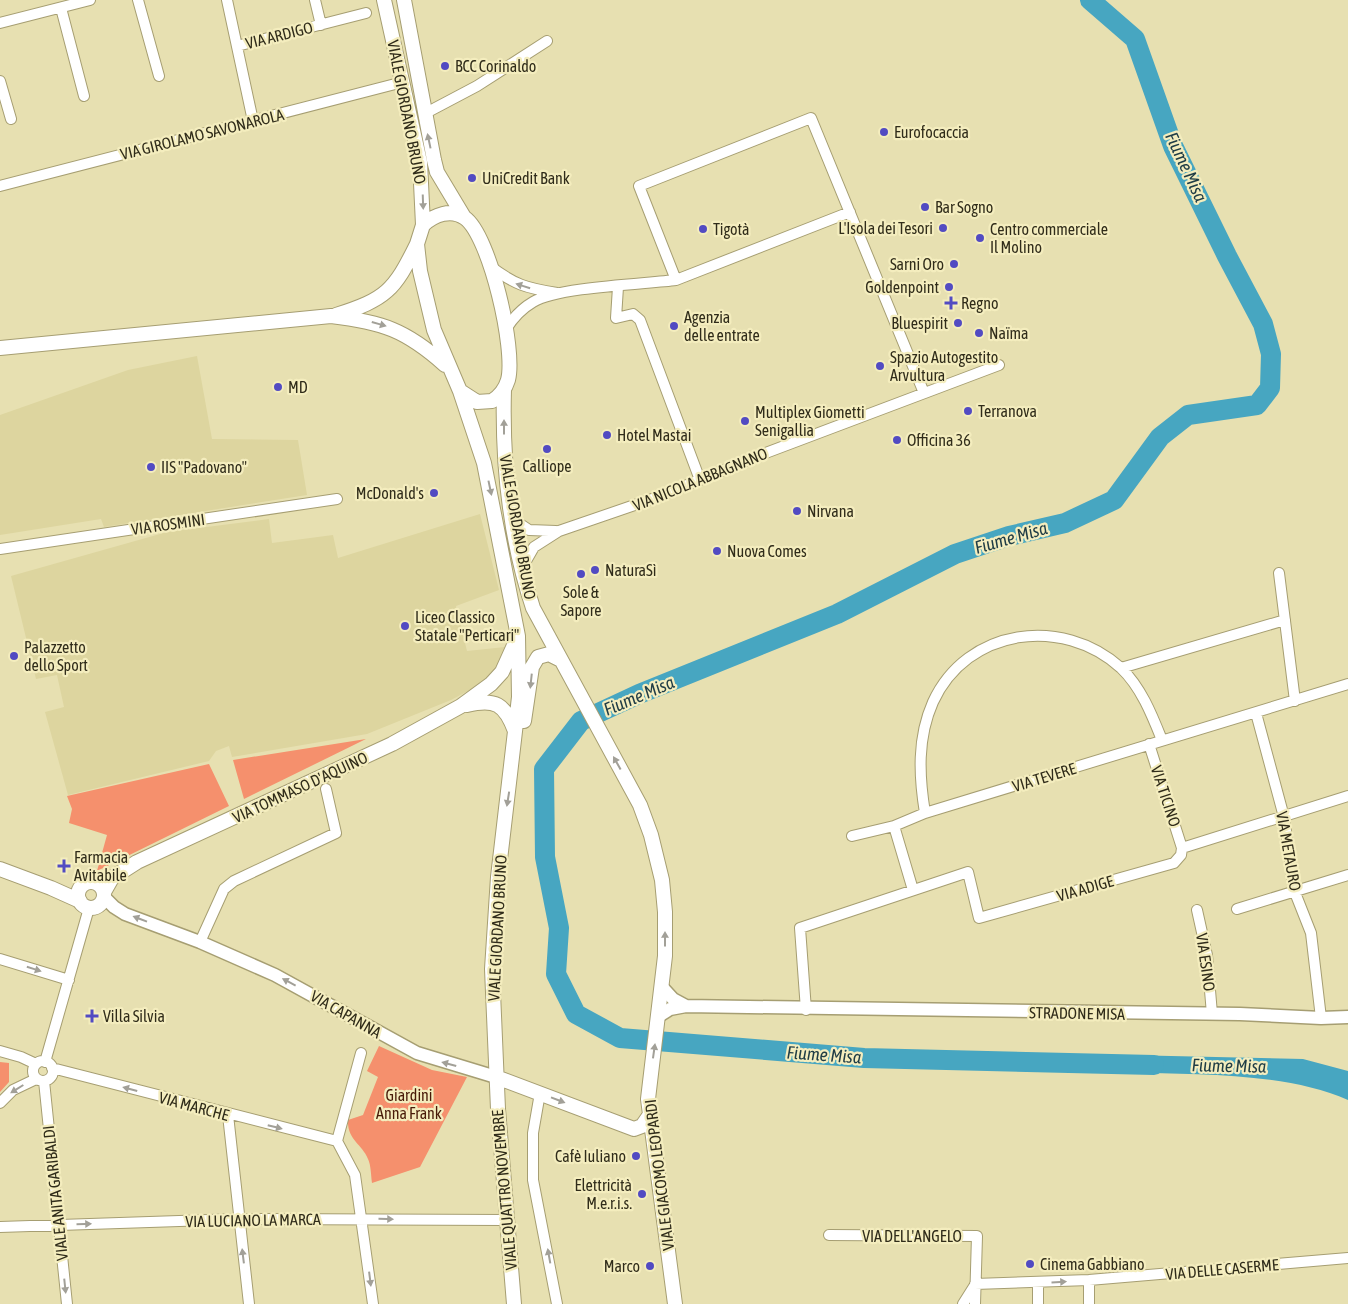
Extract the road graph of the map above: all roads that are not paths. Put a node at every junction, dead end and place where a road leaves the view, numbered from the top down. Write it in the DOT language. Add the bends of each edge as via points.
graph roads {
  1 [pos="90,0"];
  2 [pos="138,0"];
  3 [pos="226,0"];
  4 [pos="315,0"];
  5 [pos="384,0"];
  6 [pos="404,0"];
  7 [pos="61,8"];
  8 [pos="366,13"];
  9 [pos="0,23"];
  10 [pos="321,24"];
  11 [pos="547,42"];
  12 [pos="237,46"];
  13 [pos="159,76"];
  14 [pos="0,81"];
  15 [pos="404,82"];
  16 [pos="84,96"];
  17 [pos="424,114"];
  18 [pos="11,119"];
  19 [pos="253,121"];
  20 [pos="0,186"];
  21 [pos="850,212"];
  22 [pos="464,217"];
  23 [pos="424,226"];
  24 [pos="417,244"];
  25 [pos="490,266"];
  26 [pos="676,280"];
  27 [pos="618,287"];
  28 [pos="560,294"];
  29 [pos="331,316"];
  30 [pos="506,329"];
  31 [pos="0,348"];
  32 [pos="999,365"];
  33 [pos="449,369"];
  34 [pos="504,389"];
  35 [pos="460,391"];
  36 [pos="924,393"];
  37 [pos="700,480"];
  38 [pos="336,500"];
  39 [pos="514,520"];
  40 [pos="559,531"];
  41 [pos="0,549"];
  42 [pos="522,568"];
  43 [pos="1279,573"];
  44 [pos="1285,620"];
  45 [pos="518,636"];
  46 [pos="562,663"];
  47 [pos="1121,668"];
  48 [pos="1348,684"];
  49 [pos="1295,701"];
  50 [pos="461,706"];
  51 [pos="1256,713"];
  52 [pos="516,734"];
  53 [pos="1162,740"];
  54 [pos="1149,744"];
  55 [pos="511,780"];
  56 [pos="326,789"];
  57 [pos="1348,796"];
  58 [pos="925,813"];
  59 [pos="1284,817"];
  60 [pos="894,826"];
  61 [pos="852,836"];
  62 [pos="1182,848"];
  63 [pos="137,862"];
  64 [pos="0,869"];
  65 [pos="1348,876"];
  66 [pos="86,884"];
  67 [pos="51,888"];
  68 [pos="913,890"];
  69 [pos="1294,890"];
  70 [pos="104,895"];
  71 [pos="84,904"];
  72 [pos="1237,909"];
  73 [pos="1197,910"];
  74 [pos="200,942"];
  75 [pos="0,959"];
  76 [pos="69,980"];
  77 [pos="662,987"];
  78 [pos="686,1006"];
  79 [pos="806,1010"];
  80 [pos="1212,1014"];
  81 [pos="659,1016"];
  82 [pos="1348,1017"];
  83 [pos="1321,1018"];
  84 [pos="0,1051"];
  85 [pos="361,1053"];
  86 [pos="44,1065"];
  87 [pos="496,1077"];
  88 [pos="40,1080"];
  89 [pos="540,1093"];
  90 [pos="0,1103"];
  91 [pos="228,1114"];
  92 [pos="649,1116"];
  93 [pos="337,1141"];
  94 [pos="239,1219"];
  95 [pos="362,1219"];
  96 [pos="506,1220"];
  97 [pos="58,1225"];
  98 [pos="0,1227"];
  99 [pos="828,1236"];
  100 [pos="1348,1258"];
  101 [pos="1089,1280"];
  102 [pos="1038,1283"];
  103 [pos="975,1284"];
  104 [pos="67,1304"];
  105 [pos="249,1304"];
  106 [pos="373,1304"];
  107 [pos="514,1304"];
  108 [pos="557,1304"];
  109 [pos="675,1304"];
  110 [pos="963,1304"];
  111 [pos="975,1304"];
  112 [pos="1038,1304"];
  113 [pos="1089,1304"];
  1 -- 7 [label="street"];
  2 -- 13 [label="street"];
  3 -- 12 [label="street, VIA ARDIGO"];
  4 -- 10 [label="street, VIA ARDIGO"];
  5 -- 15 [label="main road, VIALE GIORDANO BRUNO"];
  6 -- 17 [label="main road, VIALE GIORDANO BRUNO"];
  7 -- 9 [label="street"];
  7 -- 16 [label="street"];
  8 -- 10 [label="street, VIA ARDIGO"];
  10 -- 12 [label="street, VIA ARDIGO"];
  11 -- 17 [label="street" via="477,86"];
  12 -- 19 [label="street, VIA ARDIGO"];
  14 -- 18 [label="street"];
  15 -- 19 [label="street, VIA GIROLAMO SAVONAROLA"];
  15 -- 23 [label="main road, VIALE GIORDANO BRUNO, one-way" via="420,162"];
  22 -- 17 [label="main road, VIALE GIORDANO BRUNO, one-way" via="437,172"];
  19 -- 20 [label="street, VIA GIROLAMO SAVONAROLA"];
  21 -- 26 [label="street"];
  21 -- 26 [label="street" via="811,118 807,119 639,186"];
  21 -- 36 [label="street"];
  22 -- 23 [label="main road" via="441,214"];
  22 -- 25 [label="main road, VIALE GIORDANO BRUNO" via="478,236"];
  23 -- 24 [label="main road, VIALE GIORDANO BRUNO"];
  24 -- 29 [label="main road" via="399,278 383,296"];
  24 -- 33 [label="main road, VIALE GIORDANO BRUNO" via="434,330"];
  28 -- 25 [label="street, one-way" via="526,288"];
  25 -- 30 [label="main road, VIALE GIORDANO BRUNO"];
  26 -- 27 [label="street"];
  27 -- 28 [label="street"];
  27 -- 37 [label="street" via="616,318 633,314 640,320"];
  28 -- 30 [label="street" via="534,301 518,313"];
  29 -- 31 [label="main road"];
  29 -- 33 [label="main road, one-way" via="394,329 421,345"];
  30 -- 34 [label="main road, VIALE GIORDANO BRUNO" via="509,372"];
  32 -- 36 [label="street, VIA NICOLA ABBAGNANO"];
  33 -- 35 [label="main road, VIALE GIORDANO BRUNO"];
  34 -- 35 [label="main road" via="499,396 484,403"];
  39 -- 34 [label="main road, VIALE GIORDANO BRUNO, one-way" via="504,447"];
  35 -- 45 [label="main road, VIALE GIORDANO BRUNO, one-way" via="484,462"];
  36 -- 37 [label="street, VIA NICOLA ABBAGNANO"];
  37 -- 40 [label="street, VIA NICOLA ABBAGNANO"];
  38 -- 41 [label="street, VIA ROSMINI"];
  39 -- 40 [label="street, VIA NICOLA ABBAGNANO" via="529,530"];
  39 -- 42 [label="main road, VIALE GIORDANO BRUNO"];
  40 -- 42 [label="street, VIA NICOLA ABBAGNANO" via="534,547"];
  42 -- 46 [label="main road, VIALE GIORDANO BRUNO" via="533,608"];
  43 -- 44 [label="street"];
  44 -- 47 [label="street"];
  44 -- 49 [label="street"];
  45 -- 50 [label="main road, VIA TOMMASO D'AQUINO" via="502,672"];
  45 -- 52 [label="main road, VIALE GIORDANO BRUNO"];
  46 -- 55 [label="main road, VIALE GIORDANO BRUNO, one-way" via="549,654 538,657 532,667 529,698"];
  77 -- 46 [label="main road, VIALE GIACOMO LEOPARDI, one-way" via="665,938 662,880 651,835 640,805"];
  47 -- 53 [label="street" via="1146,702"];
  47 -- 58 [label="street" via="1087,646 1050,636 1016,636 975,651 950,673 928,715 920,763"];
  48 -- 49 [label="street, VIA TEVERE"];
  49 -- 51 [label="street, VIA TEVERE"];
  50 -- 52 [label="main road, VIA TOMMASO D'AQUINO" via="483,701 498,705 508,713"];
  50 -- 63 [label="main road, VIA TOMMASO D'AQUINO" via="392,744"];
  51 -- 53 [label="street, VIA TEVERE"];
  51 -- 59 [label="street, VIA METAURO"];
  52 -- 55 [label="main road, VIALE GIORDANO BRUNO"];
  53 -- 54 [label="street, VIA TEVERE"];
  54 -- 58 [label="street, VIA TEVERE"];
  54 -- 62 [label="street, VIA TICINO"];
  55 -- 87 [label="main road, VIALE GIORDANO BRUNO, one-way" via="498,877 492,968"];
  56 -- 74 [label="street" via="336,833 234,881 224,889"];
  57 -- 59 [label="street"];
  58 -- 60 [label="street, VIA TEVERE"];
  59 -- 62 [label="street"];
  59 -- 69 [label="street, VIA METAURO"];
  60 -- 61 [label="street, VIA TEVERE"];
  60 -- 68 [label="street"];
  62 -- 68 [label="street, VIA ADIGE" via="1174,863 979,918 968,872"];
  63 -- 66 [label="main road, VIA TOMMASO D'AQUINO" via="116,868"];
  63 -- 70 [label="main road, VIA TOMMASO D'AQUINO" via="112,878"];
  64 -- 67 [label="main road"];
  65 -- 69 [label="street"];
  66 -- 67 [label="main road"];
  66 -- 70 [label="main road, VIA CAPANNA" via="101,885"];
  66 -- 71 [label="main road" via="78,894"];
  67 -- 71 [label="main road"];
  68 -- 79 [label="street" via="800,928"];
  69 -- 72 [label="street"];
  69 -- 83 [label="street, VIA METAURO" via="1310,933"];
  70 -- 71 [label="main road" via="100,904"];
  74 -- 70 [label="street, VIA CAPANNA, one-way" via="125,914"];
  71 -- 76 [label="street"];
  73 -- 80 [label="street, VIA ESINO" via="1207,955"];
  87 -- 74 [label="street, VIA CAPANNA, one-way" via="417,1053 283,979"];
  75 -- 76 [label="street, one-way"];
  76 -- 86 [label="street"];
  77 -- 78 [label="street" via="673,999"];
  77 -- 81 [label="main road, VIALE GIACOMO LEOPARDI"];
  78 -- 79 [label="street, STRADONE MISA"];
  78 -- 81 [label="street, STRADONE MISA" via="670,1009"];
  79 -- 80 [label="street, STRADONE MISA"];
  80 -- 83 [label="street, STRADONE MISA"];
  92 -- 81 [label="main road, VIALE GIACOMO LEOPARDI, one-way" via="649,1086"];
  82 -- 83 [label="street, STRADONE MISA"];
  84 -- 86 [label="street, VIA MARCHE"];
  85 -- 93 [label="street"];
  86 -- 88 [label="street, VIALE ANITA GARIBALDI" via="33,1073"];
  86 -- 88 [label="street" via="51,1077"];
  91 -- 86 [label="street, VIA MARCHE, one-way"];
  87 -- 89 [label="main road"];
  87 -- 96 [label="main road, VIALE QUATTRO NOVEMBRE"];
  88 -- 90 [label="street, one-way" via="13,1090"];
  88 -- 97 [label="street, VIALE ANITA GARIBALDI"];
  89 -- 92 [label="main road, one-way" via="634,1129 642,1126"];
  108 -- 89 [label="street, one-way" via="533,1180 533,1132"];
  91 -- 93 [label="street, VIA MARCHE, one-way"];
  91 -- 94 [label="street"];
  92 -- 109 [label="main road, VIALE GIACOMO LEOPARDI"];
  93 -- 95 [label="street" via="355,1175"];
  94 -- 95 [label="street, VIA LUCIANO LA MARCA"];
  97 -- 94 [label="street, VIA LUCIANO LA MARCA, one-way"];
  105 -- 94 [label="street, one-way"];
  95 -- 96 [label="street, VIA LUCIANO LA MARCA, one-way"];
  95 -- 106 [label="street, one-way"];
  96 -- 107 [label="main road, VIALE QUATTRO NOVEMBRE"];
  97 -- 98 [label="street, VIA LUCIANO LA MARCA"];
  97 -- 104 [label="street, VIALE ANITA GARIBALDI, one-way"];
  99 -- 103 [label="street, VIA DELL'ANGELO" via="977,1236"];
  100 -- 101 [label="street, VIA DELLE CASERME"];
  102 -- 101 [label="street, VIA DELLE CASERME, one-way"];
  101 -- 113 [label="street"];
  102 -- 103 [label="street, VIA DELLE CASERME"];
  102 -- 112 [label="street"];
  103 -- 110 [label="street"];
  103 -- 111 [label="street"];
}
